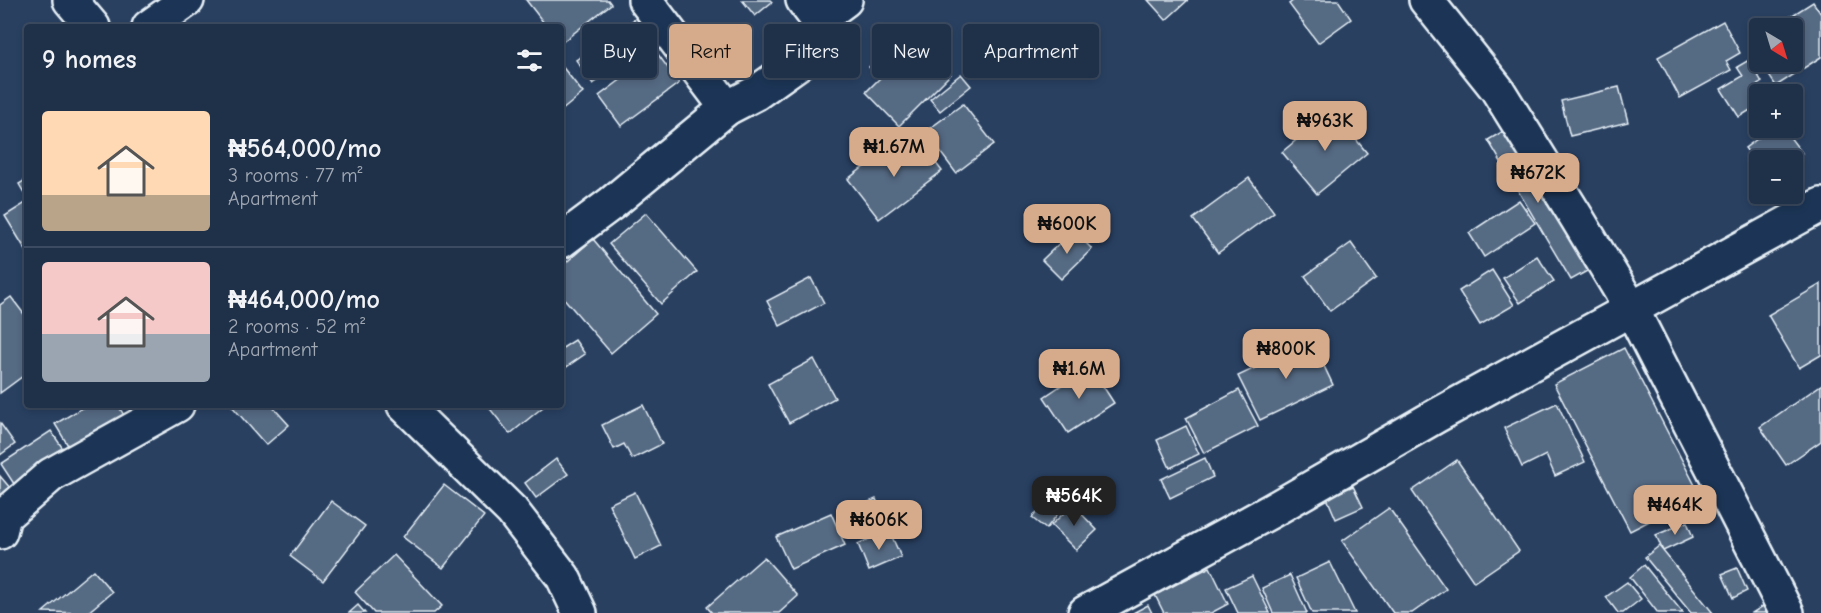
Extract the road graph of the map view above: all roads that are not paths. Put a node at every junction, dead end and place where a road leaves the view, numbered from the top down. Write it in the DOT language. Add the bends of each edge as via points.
graph roads {
  1 [pos="70,0"];
  2 [pos="187,0"];
  3 [pos="645,0"];
  4 [pos="845,0"];
  5 [pos="1426,0"];
  6 [pos="810,10"];
  7 [pos="90,24"];
  8 [pos="153,24"];
  9 [pos="727,108"];
  10 [pos="1821,205"];
  11 [pos="564,239"];
  12 [pos="1631,308"];
  13 [pos="172,408"];
  14 [pos="407,408"];
  15 [pos="0,532"];
  16 [pos="580,613"];
  17 [pos="1085,613"];
  18 [pos="1787,613"];
  1 -- 7 [label="street"];
  2 -- 8 [label="street"];
  3 -- 9 [label="street"];
  4 -- 6 [label="street"];
  5 -- 12 [label="street" via="1497,89"];
  6 -- 9 [label="street" via="822,46 756,93"];
  9 -- 11 [label="street"];
  10 -- 12 [label="street"];
  12 -- 17 [label="street"];
  12 -- 18 [label="street"];
  13 -- 15 [label="street" via="51,475 4,516"];
  14 -- 16 [label="street" via="512,511 562,577"];
}
